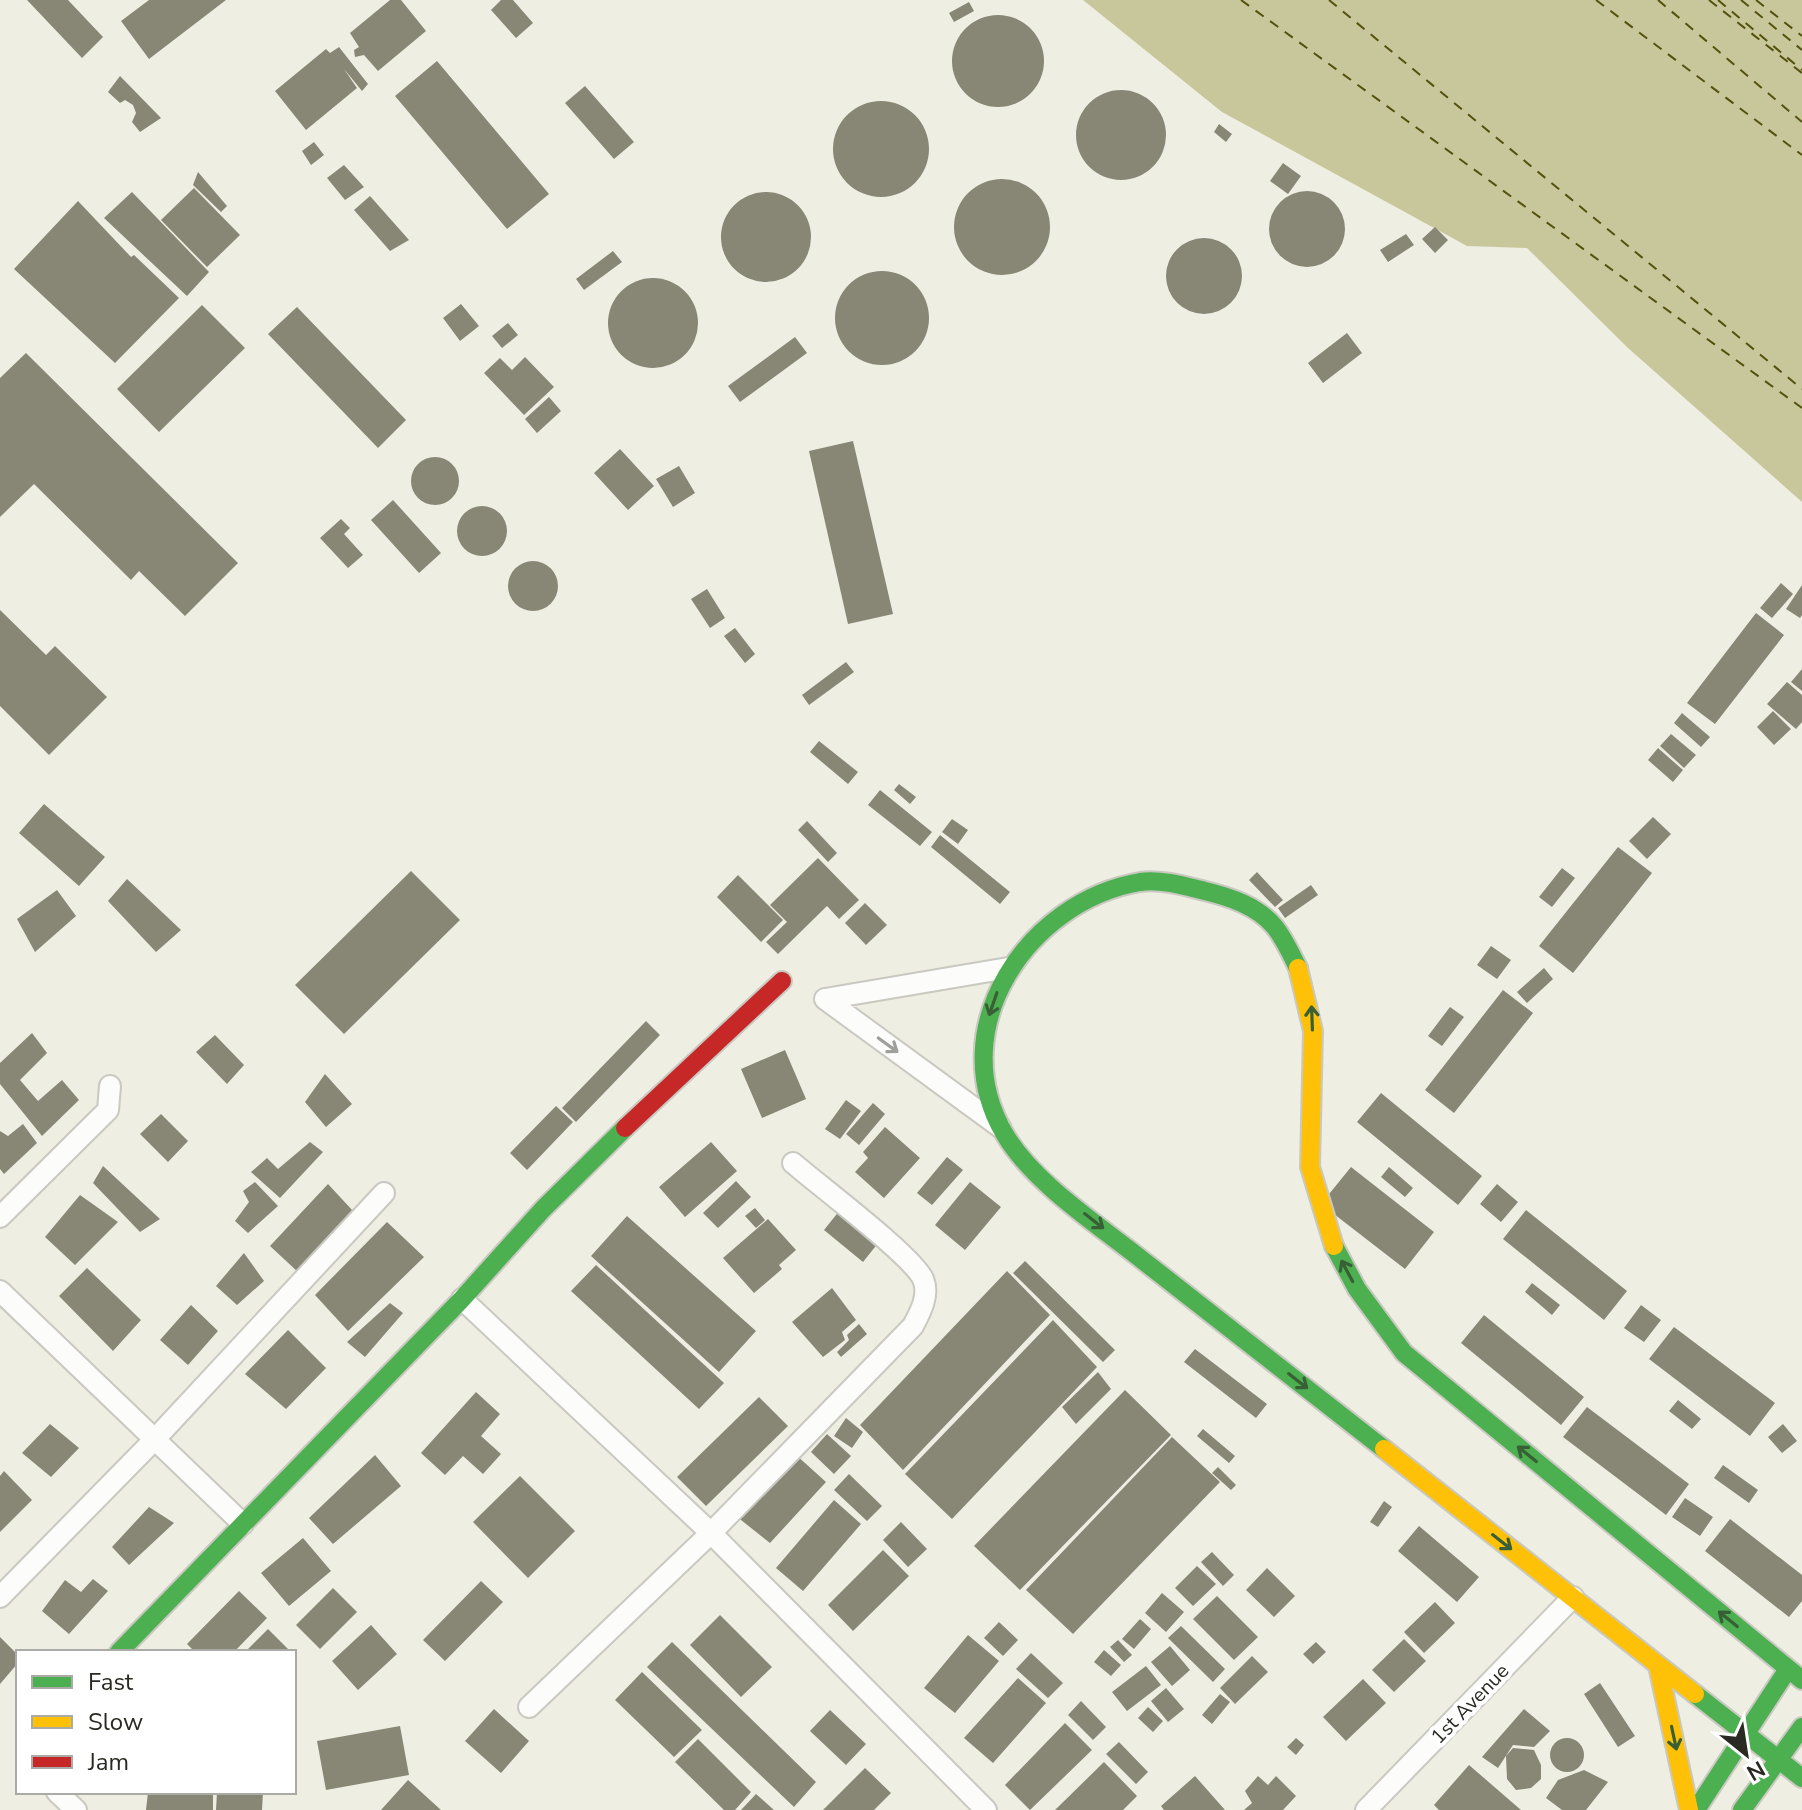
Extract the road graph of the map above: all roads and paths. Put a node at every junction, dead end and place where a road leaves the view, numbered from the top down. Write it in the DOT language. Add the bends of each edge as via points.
graph roads {
  1 [pos="1008,968"];
  2 [pos="782,981"];
  3 [pos="110,1086"];
  4 [pos="1000,1127"];
  5 [pos="793,1163"];
  6 [pos="384,1193"];
  7 [pos="0,1217"];
  8 [pos="0,1291"];
  9 [pos="462,1299"];
  10 [pos="156,1438"];
  11 [pos="243,1524"];
  12 [pos="711,1533"];
  13 [pos="0,1597"];
  14 [pos="1573,1597"];
  15 [pos="121,1650"];
  16 [pos="1658,1666"];
  17 [pos="1795,1674"];
  18 [pos="529,1707"];
  19 [pos="1802,1727"];
  20 [pos="1743,1734"];
  21 [pos="1777,1759"];
  22 [pos="1802,1778"];
  23 [pos="59,1794"];
  24 [pos="76,1810"];
  25 [pos="986,1810"];
  26 [pos="1366,1810"];
  27 [pos="1689,1810"];
  28 [pos="1696,1810"];
  29 [pos="1742,1810"];
  1 -- 4 [label="street, one-way" via="994,996 982,1053 987,1091"];
  1 -- 4 [label="street, one-way" via="825,999"];
  17 -- 1 [label="street, one-way" via="1404,1353 1368,1310 1322,1217 1310,1164 1312,1007 1300,968 1274,925 1239,899 1143,882 1085,900 1031,936"];
  2 -- 9 [label="street" via="543,1209"];
  3 -- 7 [label="street" via="108,1110"];
  4 -- 14 [label="street, one-way" via="1067,1200"];
  5 -- 12 [label="street" via="906,1260 923,1280 924,1306 913,1326"];
  6 -- 10 [label="street"];
  8 -- 10 [label="street"];
  9 -- 11 [label="street"];
  9 -- 12 [label="street"];
  10 -- 11 [label="street"];
  10 -- 13 [label="street"];
  11 -- 15 [label="street"];
  12 -- 18 [label="street"];
  12 -- 25 [label="street"];
  14 -- 16 [label="street"];
  14 -- 26 [label="street, 1st Avenue"];
  16 -- 20 [label="street"];
  16 -- 27 [label="street, one-way"];
  17 -- 20 [label="street"];
  19 -- 21 [label="street"];
  20 -- 21 [label="street"];
  20 -- 28 [label="street"];
  21 -- 22 [label="street"];
  21 -- 29 [label="street"];
  23 -- 24 [label="street"];
}
